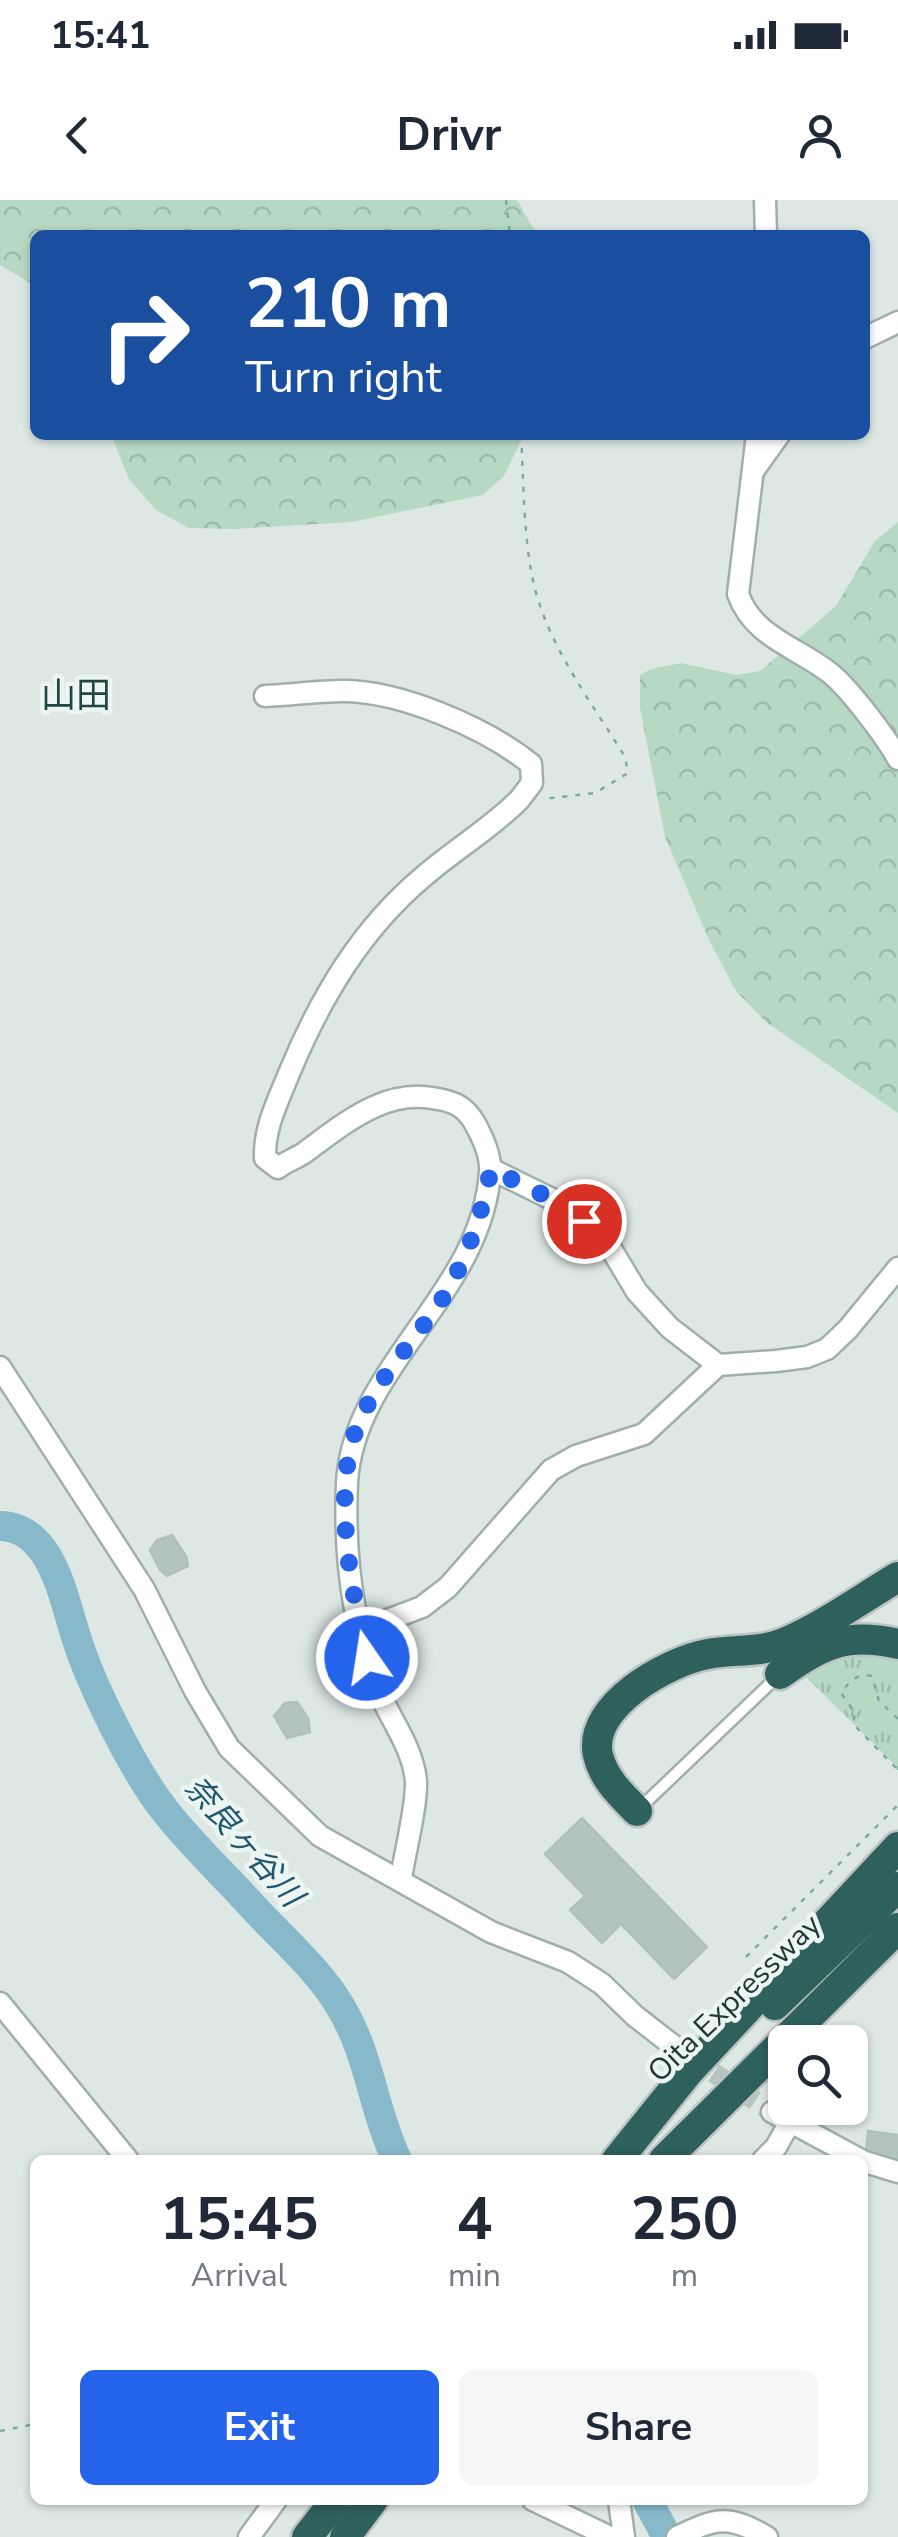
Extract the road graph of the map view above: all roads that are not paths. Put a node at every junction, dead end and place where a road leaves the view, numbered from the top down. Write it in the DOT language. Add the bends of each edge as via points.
graph roads {
  1 [pos="765,200"];
  2 [pos="766,230"];
  3 [pos="898,322"];
  4 [pos="870,336"];
  5 [pos="757,440"];
  6 [pos="775,440"];
  7 [pos="753,472"];
  8 [pos="265,696"];
  9 [pos="898,759"];
  10 [pos="491,1169"];
  11 [pos="898,1268"];
  12 [pos="718,1365"];
  13 [pos="0,1367"];
  14 [pos="898,1577"];
  15 [pos="361,1630"];
  16 [pos="898,1644"];
  17 [pos="780,1674"];
  18 [pos="637,1811"];
  19 [pos="898,1847"];
  20 [pos="400,1878"];
  21 [pos="898,1887"];
  22 [pos="898,1928"];
  23 [pos="898,1949"];
  24 [pos="0,2004"];
  25 [pos="813,2025"];
  26 [pos="674,2046"];
  27 [pos="768,2068"];
  28 [pos="124,2155"];
  29 [pos="624,2155"];
  30 [pos="625,2155"];
  31 [pos="669,2155"];
  32 [pos="680,2155"];
  33 [pos="768,2155"];
  34 [pos="853,2155"];
  35 [pos="868,2162"];
  36 [pos="898,2172"];
  37 [pos="272,2505"];
  38 [pos="332,2505"];
  39 [pos="369,2505"];
  40 [pos="543,2505"];
  41 [pos="621,2505"];
  42 [pos="249,2537"];
  43 [pos="307,2537"];
  44 [pos="345,2537"];
  45 [pos="610,2537"];
  46 [pos="624,2537"];
  47 [pos="678,2537"];
  48 [pos="768,2537"];
  1 -- 2 [label="street"];
  3 -- 4 [label="street"];
  5 -- 7 [label="street"];
  6 -- 7 [label="street"];
  7 -- 9 [label="street" via="738,594 744,612 832,674"];
  8 -- 10 [label="street" via="350,691 439,714 531,764 532,783 519,800 405,893 359,944 332,985 265,1134 265,1158 278,1168 367,1108 422,1095 457,1102 470,1115"];
  10 -- 12 [label="street" via="564,1205 604,1237 637,1292"];
  10 -- 15 [label="street" via="456,1272 359,1423 350,1448 346,1528"];
  11 -- 12 [label="street" via="827,1349 776,1362"];
  12 -- 15 [label="street" via="644,1434 551,1470 448,1587 422,1607"];
  13 -- 20 [label="street" via="144,1590 229,1748 320,1836"];
  14 -- 18 [label="highway" via="783,1643 683,1660 633,1690 605,1718 597,1753 610,1782"];
  15 -- 20 [label="street" via="376,1687 416,1781"];
  16 -- 17 [label="highway" via="850,1638"];
  17 -- 18 [label="lane"];
  19 -- 29 [label="highway" via="688,2072"];
  20 -- 26 [label="street" via="492,1932 568,1962"];
  21 -- 30 [label="highway, Oita Expressway"];
  22 -- 31 [label="highway, Oita Expressway"];
  23 -- 25 [label="highway"];
  24 -- 28 [label="street"];
  27 -- 32 [label="highway"];
  33 -- 34 [label="street" via="781,2117"];
  35 -- 36 [label="street"];
  37 -- 42 [label="street"];
  38 -- 43 [label="highway"];
  39 -- 44 [label="highway"];
  40 -- 45 [label="street"];
  41 -- 46 [label="street"];
  47 -- 48 [label="street" via="714,2520 747,2525"];
}
